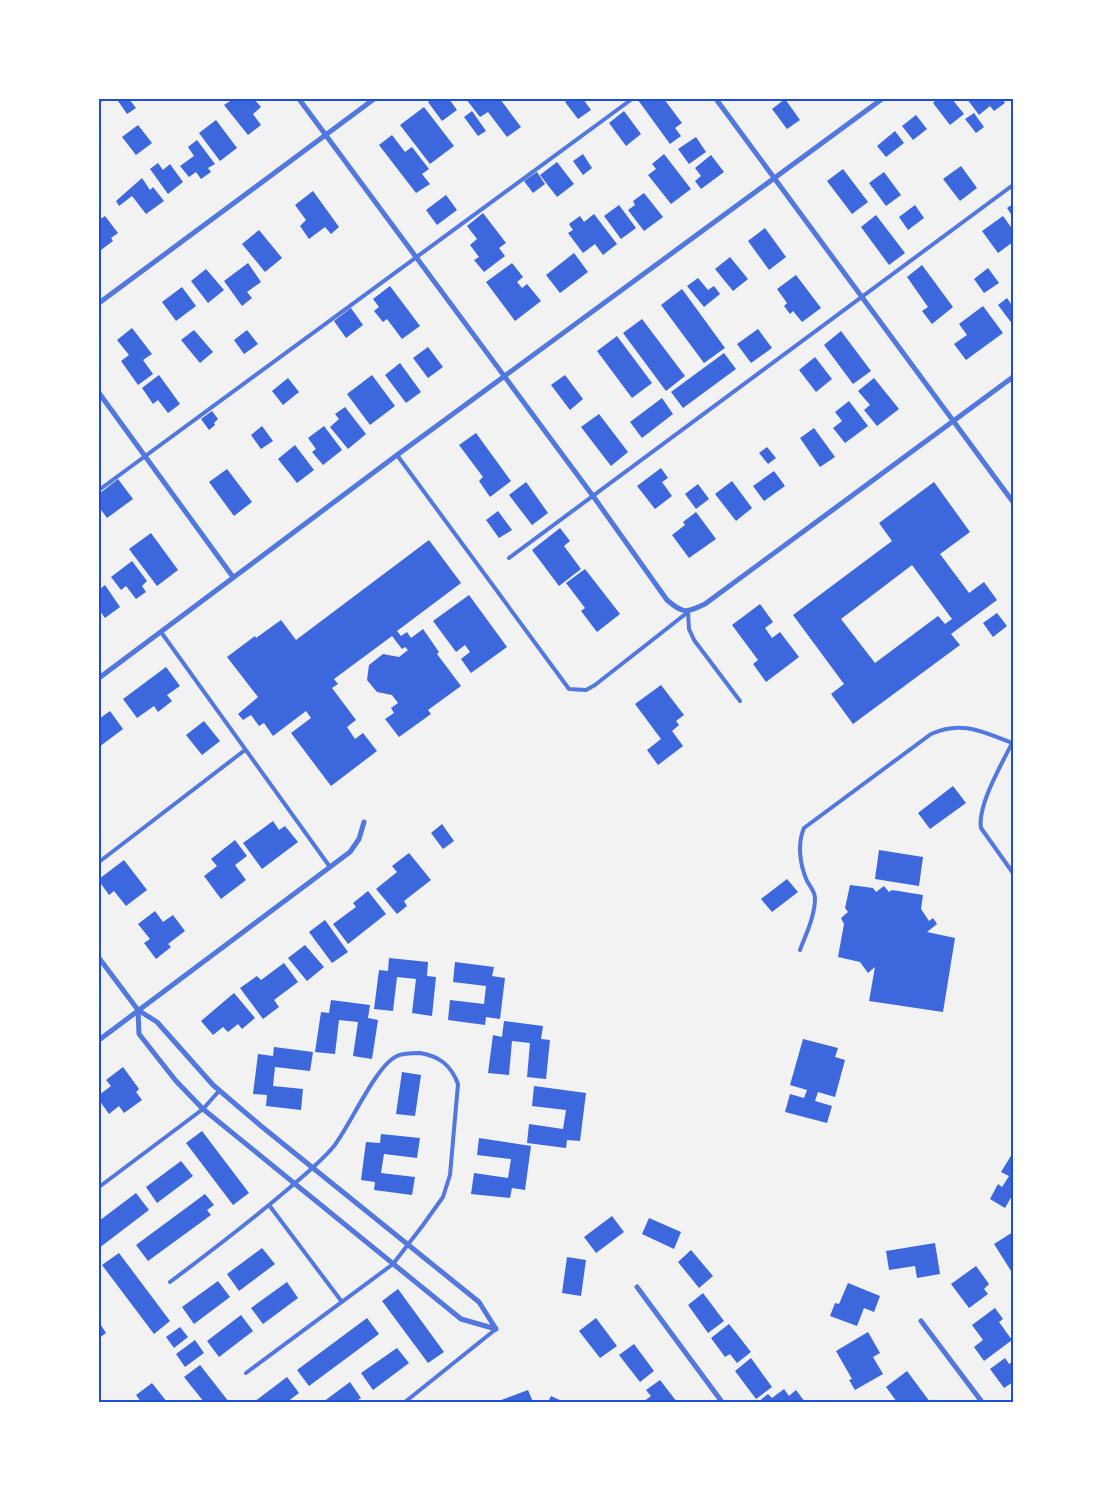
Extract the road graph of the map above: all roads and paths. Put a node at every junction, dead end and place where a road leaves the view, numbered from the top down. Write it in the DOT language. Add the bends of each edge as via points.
graph roads {
  1 [pos="102,99"];
  2 [pos="300,99"];
  3 [pos="374,99"];
  4 [pos="632,99"];
  5 [pos="716,99"];
  6 [pos="882,99"];
  7 [pos="99,102"];
  8 [pos="326,135"];
  9 [pos="774,178"];
  10 [pos="1013,185"];
  11 [pos="416,257"];
  12 [pos="862,297"];
  13 [pos="99,303"];
  14 [pos="505,377"];
  15 [pos="1013,377"];
  16 [pos="99,393"];
  17 [pos="954,421"];
  18 [pos="397,455"];
  19 [pos="146,456"];
  20 [pos="99,490"];
  21 [pos="593,496"];
  22 [pos="1013,502"];
  23 [pos="509,558"];
  24 [pos="233,577"];
  25 [pos="688,612"];
  26 [pos="161,632"];
  27 [pos="99,678"];
  28 [pos="740,701"];
  29 [pos="1013,742"];
  30 [pos="245,750"];
  31 [pos="364,822"];
  32 [pos="99,862"];
  33 [pos="330,867"];
  34 [pos="1013,873"];
  35 [pos="800,950"];
  36 [pos="99,958"];
  37 [pos="138,1010"];
  38 [pos="99,1040"];
  39 [pos="219,1091"];
  40 [pos="203,1109"];
  41 [pos="312,1167"];
  42 [pos="294,1184"];
  43 [pos="99,1187"];
  44 [pos="269,1205"];
  45 [pos="408,1244"];
  46 [pos="393,1264"];
  47 [pos="170,1282"];
  48 [pos="637,1287"];
  49 [pos="342,1302"];
  50 [pos="920,1321"];
  51 [pos="496,1329"];
  52 [pos="246,1373"];
  53 [pos="406,1402"];
  54 [pos="722,1402"];
  55 [pos="982,1402"];
  1 -- 7 [label="lane"];
  2 -- 8 [label="street"];
  3 -- 8 [label="street"];
  4 -- 11 [label="lane"];
  5 -- 9 [label="street"];
  6 -- 9 [label="street"];
  8 -- 11 [label="street"];
  8 -- 13 [label="street"];
  9 -- 12 [label="street"];
  9 -- 14 [label="street"];
  10 -- 12 [label="lane"];
  11 -- 14 [label="street"];
  11 -- 19 [label="lane"];
  12 -- 17 [label="street"];
  12 -- 21 [label="lane"];
  14 -- 18 [label="street"];
  14 -- 21 [label="street"];
  15 -- 17 [label="street"];
  16 -- 19 [label="street"];
  17 -- 22 [label="street"];
  17 -- 25 [label="street" via="705,604"];
  18 -- 24 [label="street"];
  18 -- 25 [label="lane" via="569,689 586,690 595,685"];
  19 -- 20 [label="lane"];
  19 -- 24 [label="street"];
  21 -- 23 [label="lane"];
  21 -- 25 [label="street" via="666,600 677,609"];
  24 -- 26 [label="street"];
  25 -- 28 [label="lane" via="689,629 694,640"];
  26 -- 27 [label="street"];
  26 -- 30 [label="lane"];
  29 -- 34 [label="lane" via="996,775 980,819 981,828"];
  29 -- 35 [label="lane" via="959,727 931,734 804,828 800,837 800,857 806,879 816,896"];
  30 -- 32 [label="lane"];
  30 -- 33 [label="lane"];
  31 -- 33 [label="street" via="359,839 350,852"];
  33 -- 37 [label="street"];
  36 -- 37 [label="street"];
  37 -- 38 [label="street"];
  37 -- 39 [label="street" via="157,1022"];
  37 -- 40 [label="street" via="139,1034"];
  39 -- 40 [label="lane"];
  39 -- 41 [label="street"];
  40 -- 42 [label="street"];
  40 -- 43 [label="lane"];
  41 -- 42 [label="lane"];
  41 -- 45 [label="street"];
  41 -- 45 [label="lane" via="335,1145 392,1059 413,1053 442,1060 458,1084 450,1175 443,1197"];
  42 -- 44 [label="lane"];
  42 -- 46 [label="street"];
  44 -- 47 [label="lane"];
  44 -- 49 [label="lane"];
  45 -- 46 [label="lane"];
  45 -- 51 [label="street" via="479,1302"];
  46 -- 49 [label="lane"];
  46 -- 51 [label="street" via="461,1319"];
  48 -- 54 [label="street"];
  49 -- 52 [label="lane"];
  50 -- 55 [label="street"];
  51 -- 53 [label="lane"];
}
